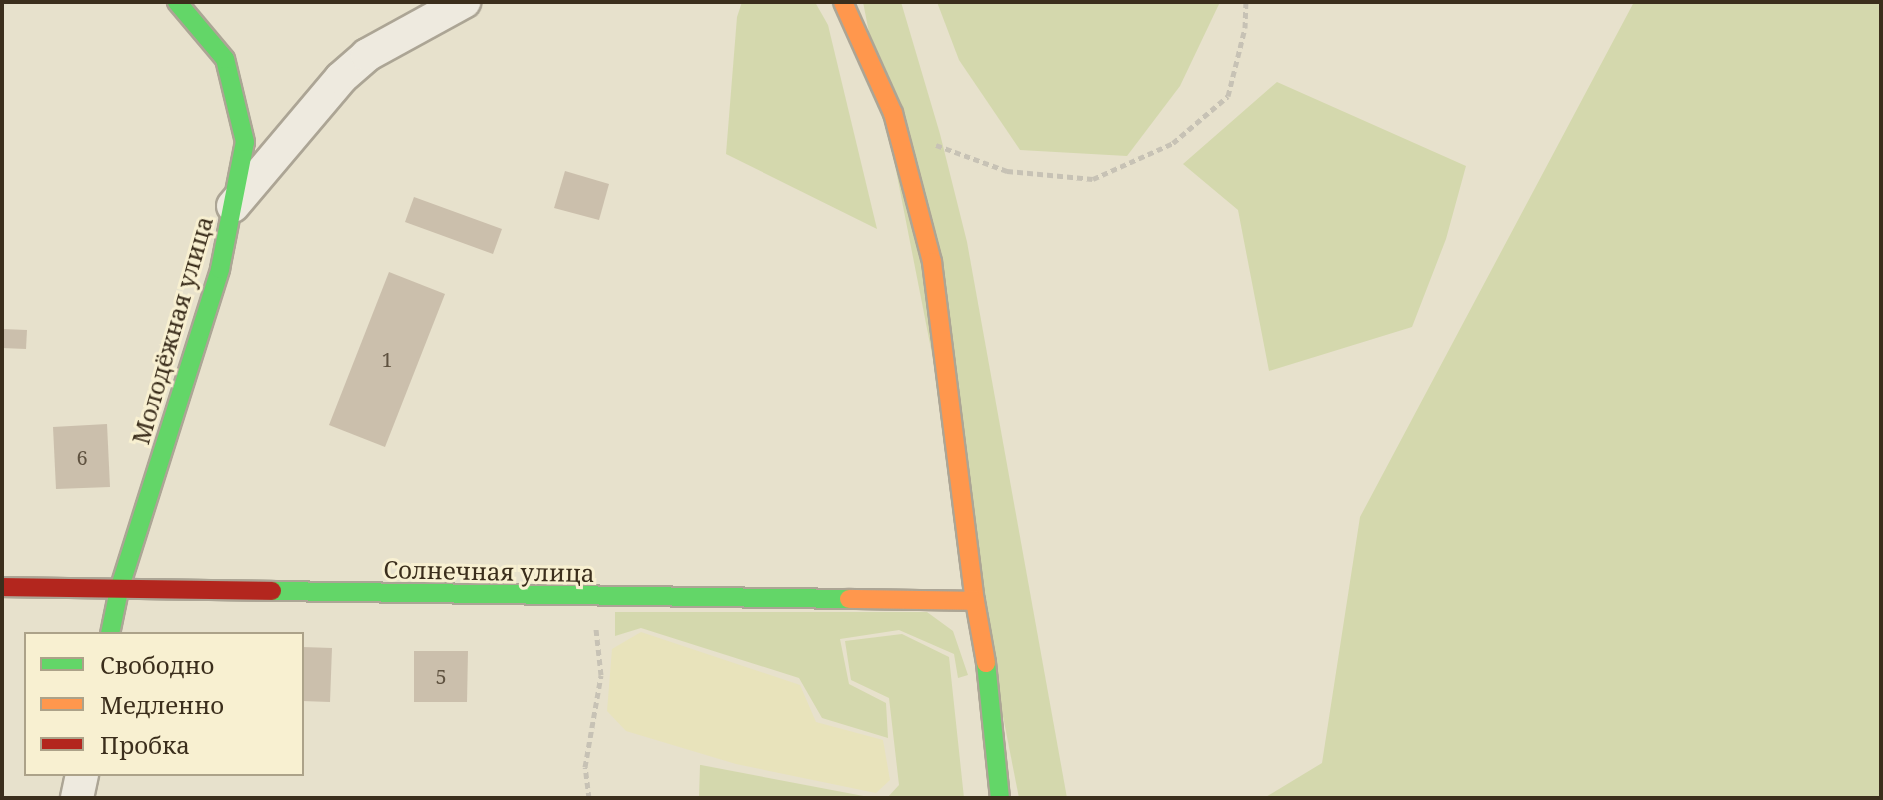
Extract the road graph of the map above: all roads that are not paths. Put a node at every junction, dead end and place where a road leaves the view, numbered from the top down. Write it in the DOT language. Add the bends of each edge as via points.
graph roads {
  1 [pos="177,2"];
  2 [pos="464,2"];
  3 [pos="843,2"];
  4 [pos="233,207"];
  5 [pos="2,587"];
  6 [pos="119,590"];
  7 [pos="975,601"];
  8 [pos="110,632"];
  9 [pos="82,776"];
  10 [pos="77,798"];
  11 [pos="1000,798"];
  1 -- 4 [label="street, Молодёжная улица" via="225,59 245,142"];
  2 -- 4 [label="street" via="367,55 341,78"];
  3 -- 7 [label="street" via="898,131 932,262"];
  4 -- 6 [label="street, Молодёжная улица" via="220,269"];
  5 -- 6 [label="street, Солнечная улица"];
  6 -- 7 [label="street, Солнечная улица"];
  6 -- 8 [label="street, Молодёжная улица"];
  7 -- 11 [label="street" via="990,684"];
  9 -- 10 [label="street"];
}
